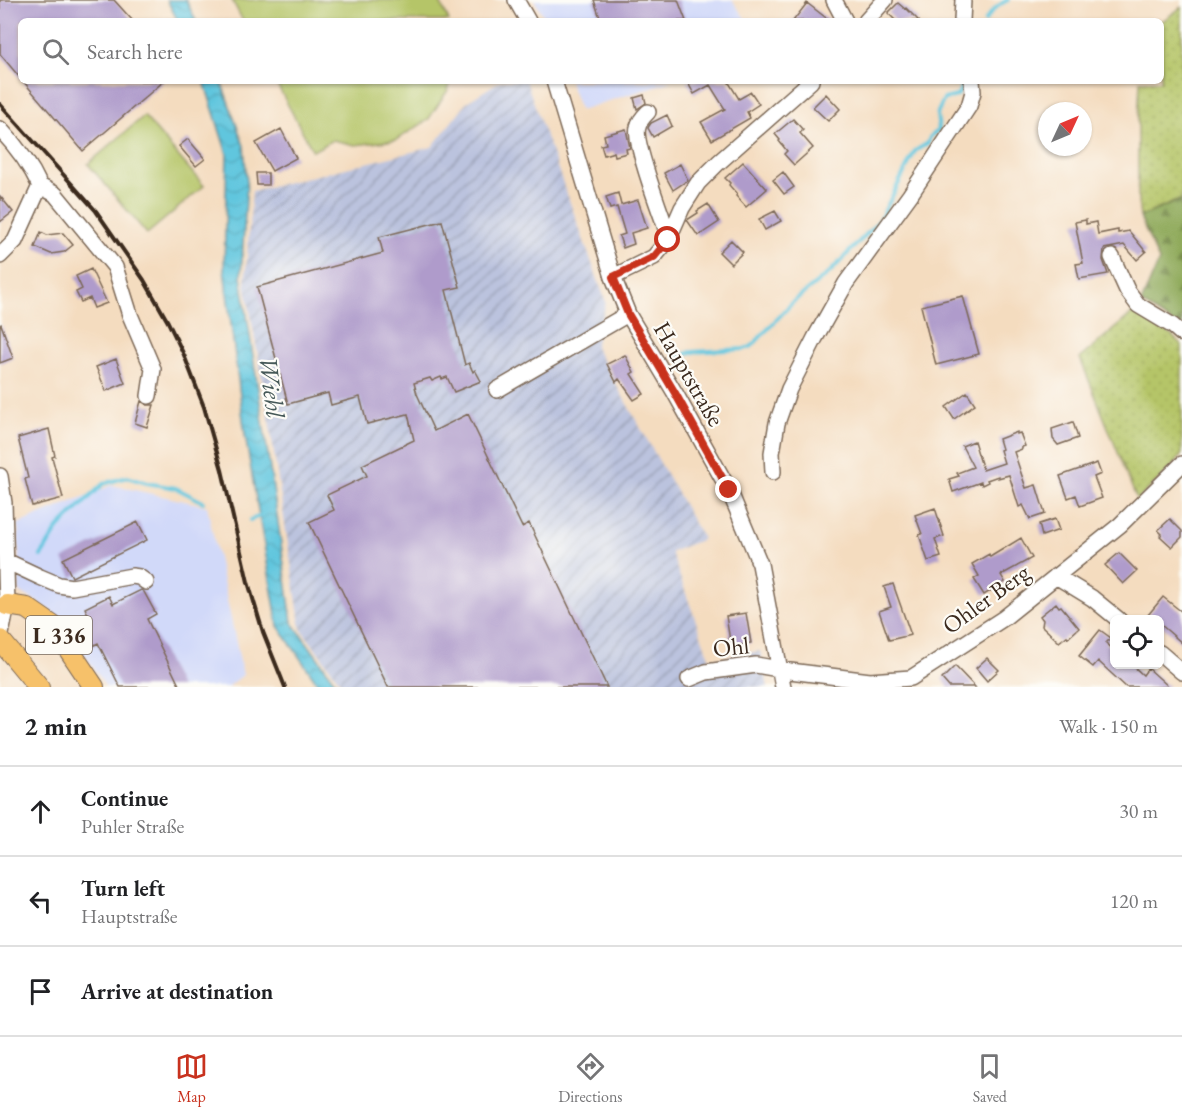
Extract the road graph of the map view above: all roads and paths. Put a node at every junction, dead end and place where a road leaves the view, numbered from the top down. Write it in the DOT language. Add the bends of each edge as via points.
graph roads {
  1 [pos="516,0"];
  2 [pos="834,0"];
  3 [pos="885,0"];
  4 [pos="963,0"];
  5 [pos="526,18"];
  6 [pos="843,18"];
  7 [pos="869,18"];
  8 [pos="962,18"];
  9 [pos="555,84"];
  10 [pos="808,84"];
  11 [pos="972,84"];
  12 [pos="648,112"];
  13 [pos="0,129"];
  14 [pos="40,186"];
  15 [pos="669,237"];
  16 [pos="0,256"];
  17 [pos="1112,257"];
  18 [pos="613,277"];
  19 [pos="628,314"];
  20 [pos="1182,334"];
  21 [pos="498,390"];
  22 [pos="149,396"];
  23 [pos="1182,464"];
  24 [pos="773,472"];
  25 [pos="0,476"];
  26 [pos="6,561"];
  27 [pos="1056,576"];
  28 [pos="146,582"];
  29 [pos="7,605"];
  30 [pos="1113,615"];
  31 [pos="0,639"];
  32 [pos="1164,656"];
  33 [pos="779,669"];
  34 [pos="1182,672"];
  35 [pos="689,679"];
  36 [pos="34,682"];
  37 [pos="916,682"];
  38 [pos="93,687"];
  39 [pos="783,687"];
  1 -- 5 [label="street"];
  2 -- 6 [label="street"];
  3 -- 7 [label="street"];
  4 -- 8 [label="street"];
  9 -- 18 [label="street, Hauptstraße"];
  10 -- 15 [label="street" via="698,183"];
  11 -- 24 [label="street" via="969,106 846,283 789,389 777,423"];
  12 -- 15 [label="street" via="637,136"];
  13 -- 14 [label="street" via="31,167"];
  14 -- 16 [label="street" via="15,241"];
  14 -- 22 [label="street" via="55,194 115,267 153,369"];
  15 -- 18 [label="street" via="654,257"];
  17 -- 20 [label="street" via="1138,304"];
  18 -- 19 [label="street, Hauptstraße"];
  19 -- 21 [label="street"];
  19 -- 33 [label="street, Hauptstraße" via="729,490 760,564"];
  23 -- 27 [label="street, Ohler Berg" via="1119,525"];
  25 -- 26 [label="street"];
  26 -- 28 [label="street" via="72,588 132,576"];
  26 -- 29 [label="street"];
  27 -- 30 [label="street"];
  27 -- 37 [label="street, Ohler Berg"];
  29 -- 31 [label="street"];
  29 -- 38 [label="main road, L 336" via="27,608 53,626"];
  31 -- 36 [label="main road, L 336"];
  32 -- 34 [label="street"];
  33 -- 35 [label="street, Ohl" via="756,665 706,672"];
  33 -- 37 [label="street, Ohler Berg" via="870,681"];
  33 -- 39 [label="street, Hauptstraße"];
}
